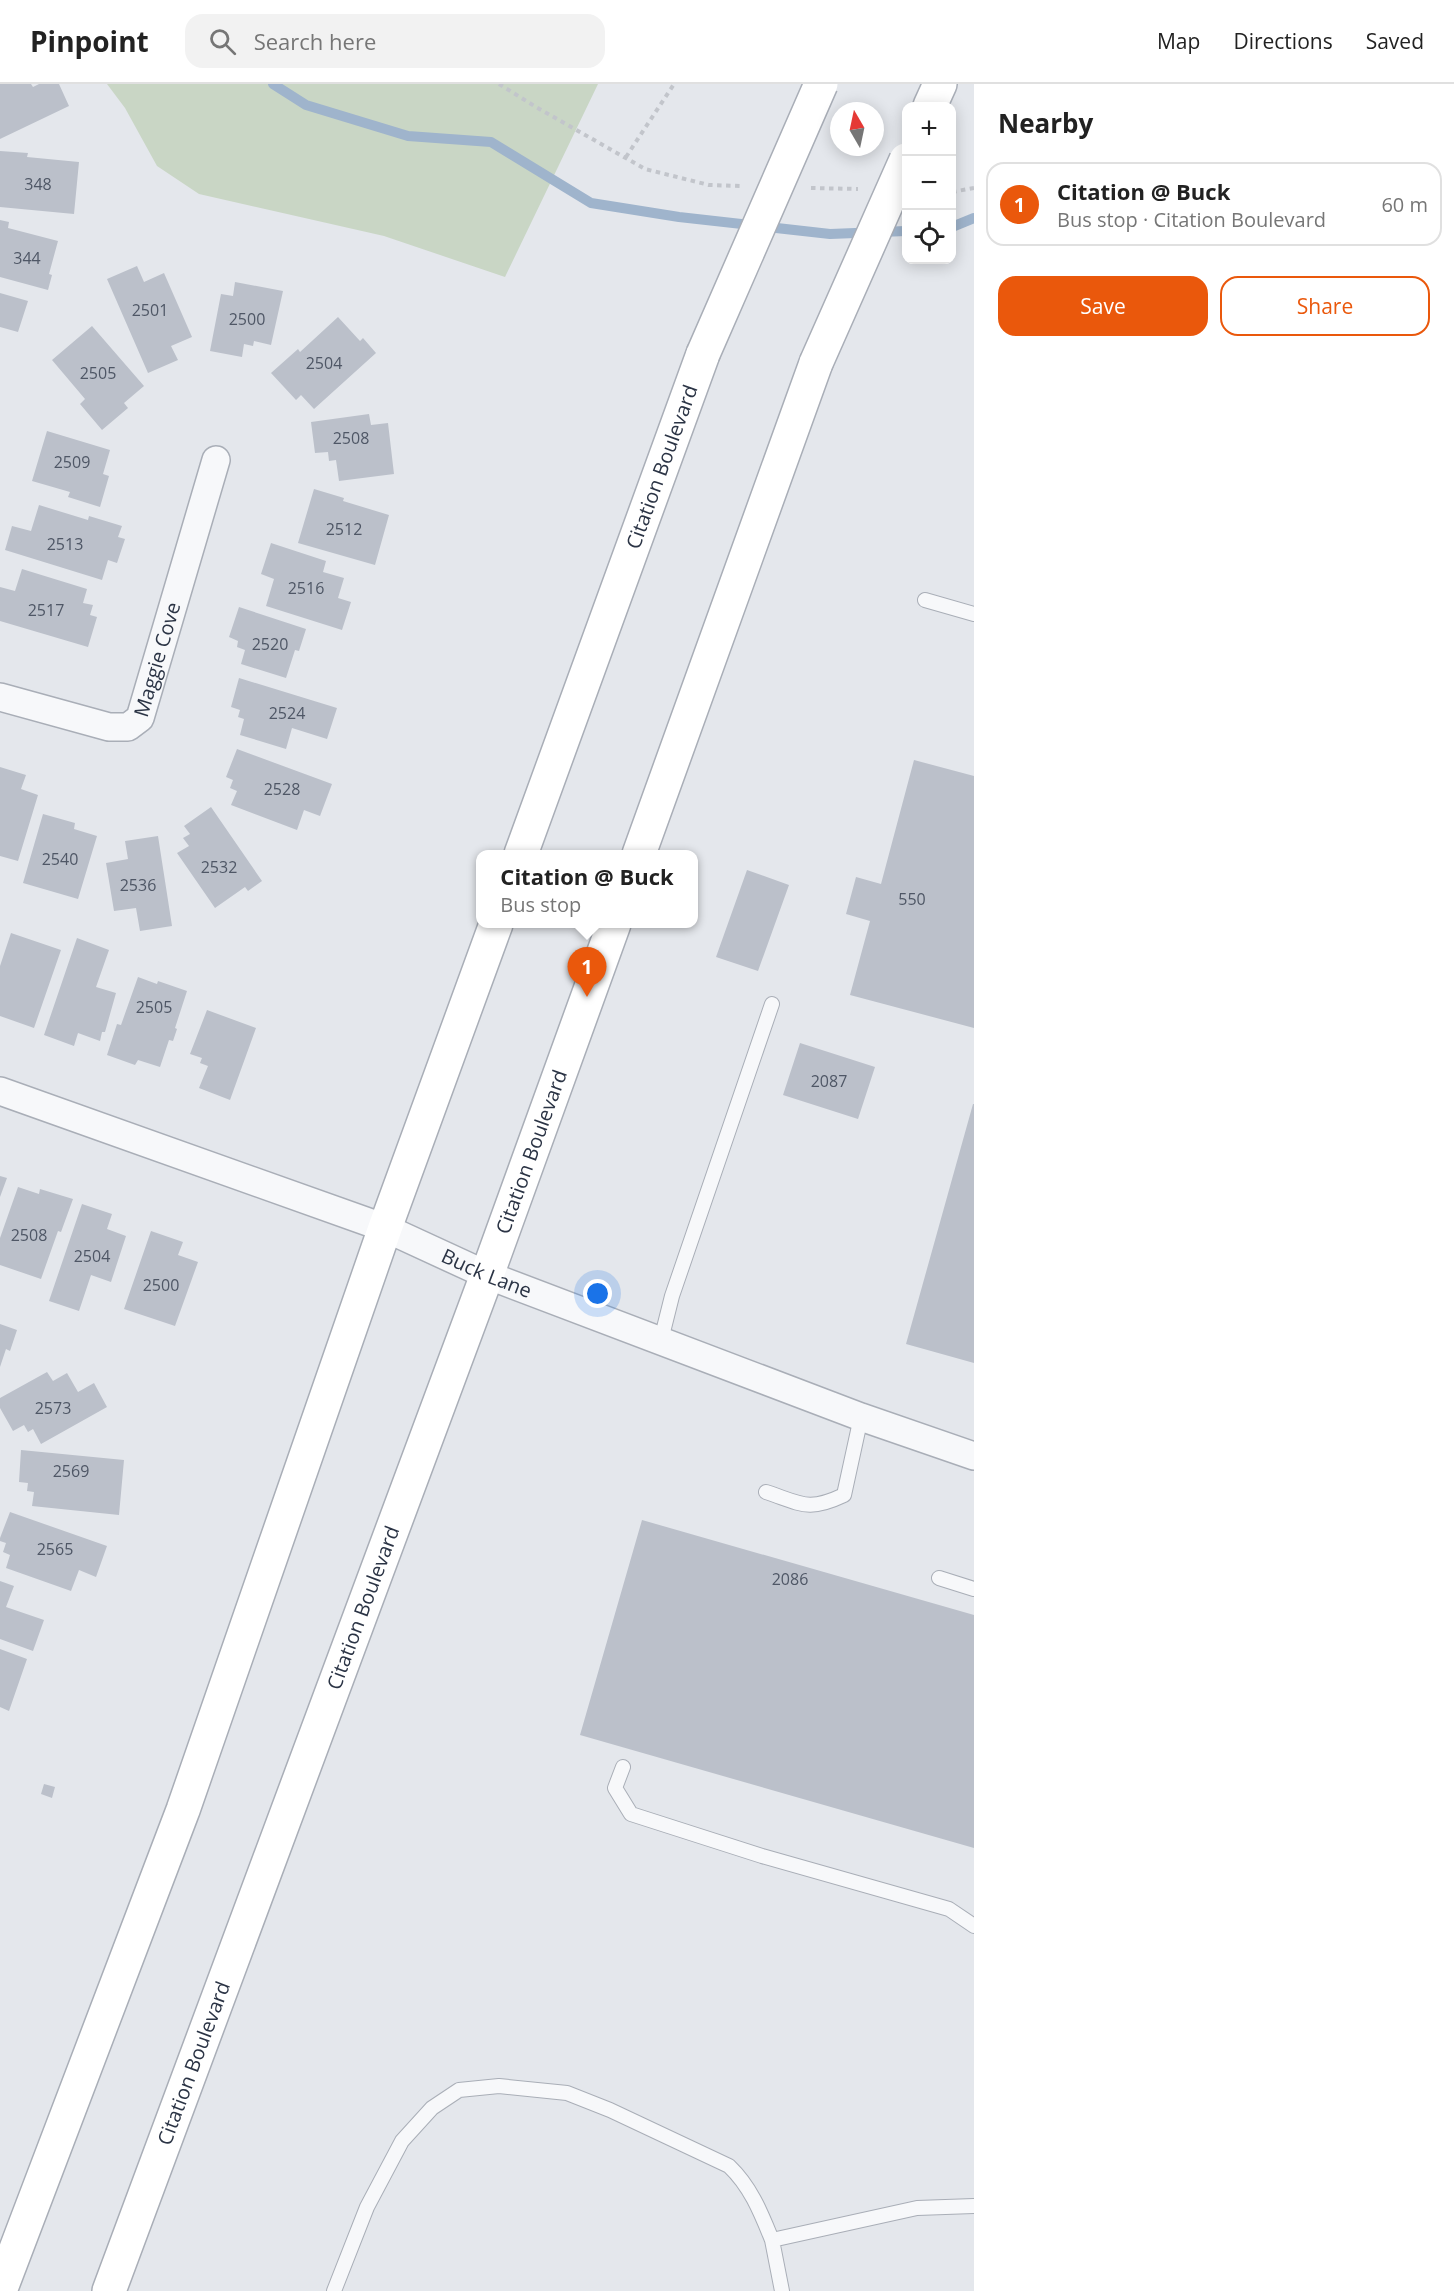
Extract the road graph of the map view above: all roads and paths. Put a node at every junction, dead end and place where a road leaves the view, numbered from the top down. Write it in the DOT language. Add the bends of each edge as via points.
graph roads {
  1 [pos="499,84"];
  2 [pos="674,84"];
  3 [pos="821,84"];
  4 [pos="940,84"];
  5 [pos="932,102"];
  6 [pos="902,169"];
  7 [pos="974,188"];
  8 [pos="956,191"];
  9 [pos="216,460"];
  10 [pos="925,600"];
  11 [pos="974,614"];
  12 [pos="0,697"];
  13 [pos="523,850"];
  14 [pos="641,850"];
  15 [pos="495,928"];
  16 [pos="613,928"];
  17 [pos="772,1004"];
  18 [pos="0,1091"];
  19 [pos="385,1228"];
  20 [pos="486,1275"];
  21 [pos="661,1340"];
  22 [pos="861,1417"];
  23 [pos="973,1452"];
  24 [pos="766,1492"];
  25 [pos="939,1578"];
  26 [pos="974,1589"];
  27 [pos="623,1767"];
  28 [pos="974,1926"];
  29 [pos="974,2206"];
  30 [pos="772,2240"];
  31 [pos="0,2291"];
  32 [pos="109,2291"];
  33 [pos="334,2291"];
  34 [pos="782,2291"];
  1 -- 2 [label="path" via="626,158"];
  3 -- 13 [label="main road, Citation Boulevard, bridge" via="703,354"];
  4 -- 5 [label="main road"];
  6 -- 14 [label="main road, bridge" via="816,363"];
  7 -- 8 [label="path"];
  9 -- 12 [label="street, Maggie Cove" via="140,718 128,726 109,727"];
  10 -- 11 [label="lane"];
  15 -- 19 [label="main road"];
  16 -- 20 [label="main road, Citation Boulevard"];
  17 -- 21 [label="lane" via="672,1296"];
  18 -- 19 [label="street, Buck Lane"];
  19 -- 20 [label="street, Buck Lane"];
  19 -- 31 [label="main road" via="183,1810"];
  20 -- 21 [label="street, Buck Lane"];
  20 -- 32 [label="main road, Citation Boulevard"];
  21 -- 22 [label="street, Buck Lane"];
  22 -- 23 [label="street, Buck Lane"];
  22 -- 24 [label="lane" via="844,1495 825,1504 808,1506"];
  25 -- 26 [label="lane"];
  27 -- 28 [label="lane" via="615,1788 631,1814 949,1909"];
  29 -- 30 [label="lane" via="917,2208"];
  30 -- 33 [label="lane" via="756,2201 729,2166 567,2093 499,2086 459,2090 432,2108 402,2141 367,2207"];
  30 -- 34 [label="lane"];
}
